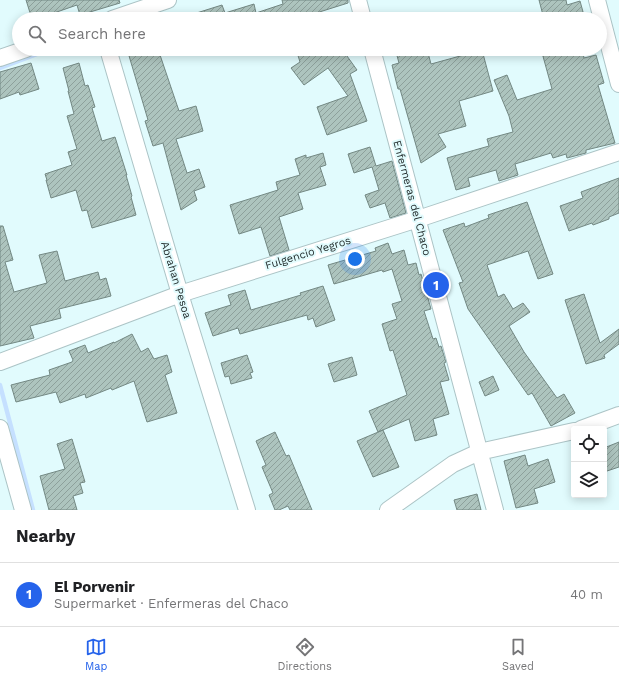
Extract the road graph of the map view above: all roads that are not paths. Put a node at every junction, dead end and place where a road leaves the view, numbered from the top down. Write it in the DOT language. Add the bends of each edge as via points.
graph roads {
  1 [pos="168,0"];
  2 [pos="358,0"];
  3 [pos="597,0"];
  4 [pos="133,12"];
  5 [pos="361,12"];
  6 [pos="600,12"];
  7 [pos="607,38"];
  8 [pos="12,54"];
  9 [pos="110,56"];
  10 [pos="374,56"];
  11 [pos="0,58"];
  12 [pos="619,84"];
  13 [pos="619,152"];
  14 [pos="418,219"];
  15 [pos="180,294"];
  16 [pos="0,362"];
  17 [pos="619,415"];
  18 [pos="589,426"];
  19 [pos="0,428"];
  20 [pos="571,432"];
  21 [pos="479,452"];
  22 [pos="23,510"];
  23 [pos="247,510"];
  24 [pos="388,510"];
  25 [pos="495,510"];
  1 -- 4 [label="street"];
  2 -- 5 [label="street"];
  3 -- 6 [label="street"];
  7 -- 12 [label="street"];
  8 -- 11 [label="street"];
  9 -- 15 [label="street, Abrahan Pesoa"];
  10 -- 14 [label="street, Enfermeras del Chaco"];
  13 -- 14 [label="street, Fulgencio Yegros"];
  14 -- 15 [label="street, Fulgencio Yegros"];
  14 -- 21 [label="street, Enfermeras del Chaco"];
  15 -- 16 [label="street, Fulgencio Yegros"];
  15 -- 23 [label="street, Abrahan Pesoa"];
  17 -- 18 [label="street"];
  19 -- 22 [label="street"];
  20 -- 21 [label="street"];
  21 -- 24 [label="street" via="453,464"];
  21 -- 25 [label="street, Enfermeras del Chaco"];
}
